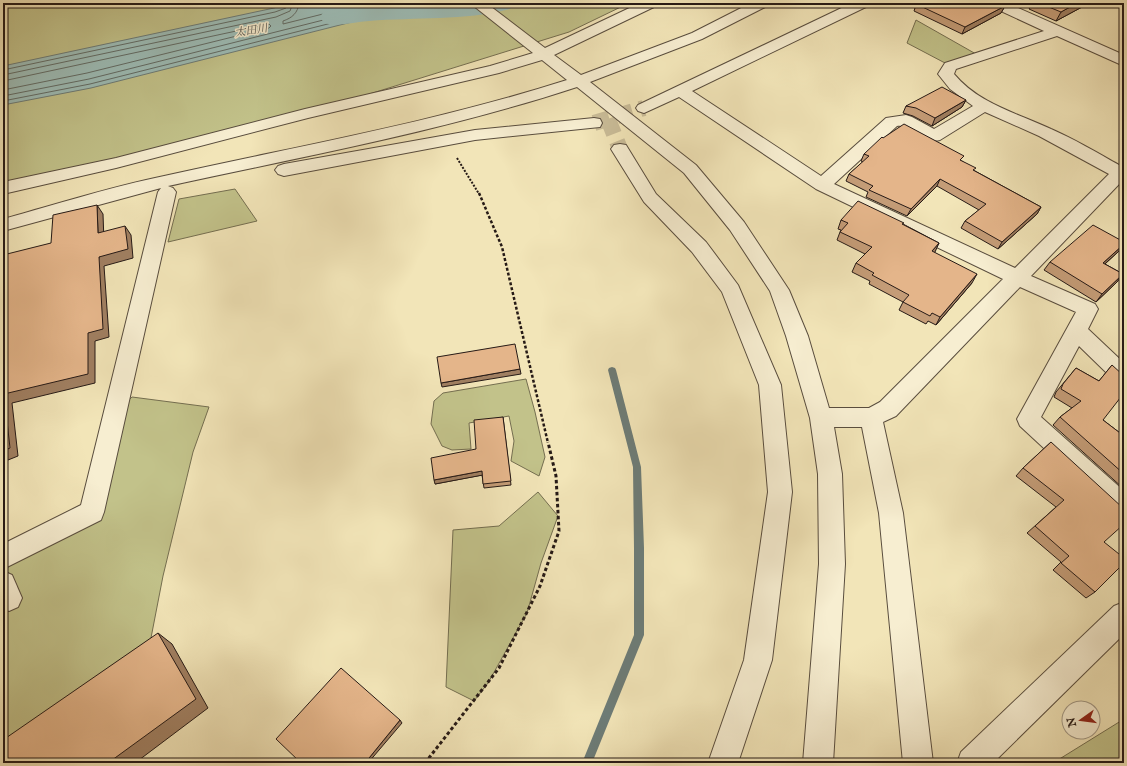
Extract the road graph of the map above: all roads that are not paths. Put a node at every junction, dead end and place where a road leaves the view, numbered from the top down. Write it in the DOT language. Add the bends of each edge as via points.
graph roads {
  1 [pos="477,3"];
  2 [pos="651,3"];
  3 [pos="762,3"];
  4 [pos="863,3"];
  5 [pos="995,3"];
  6 [pos="1058,31"];
  7 [pos="544,54"];
  8 [pos="1124,61"];
  9 [pos="579,81"];
  10 [pos="681,91"];
  11 [pos="983,106"];
  12 [pos="644,108"];
  13 [pos="594,123"];
  14 [pos="620,149"];
  15 [pos="1122,171"];
  16 [pos="822,185"];
  17 [pos="3,188"];
  18 [pos="167,192"];
  19 [pos="113,195"];
  20 [pos="3,225"];
  21 [pos="1018,278"];
  22 [pos="1076,330"];
  23 [pos="1124,376"];
  24 [pos="871,417"];
  25 [pos="822,418"];
  26 [pos="1124,506"];
  27 [pos="3,557"];
  28 [pos="1124,615"];
  29 [pos="723,763"];
  30 [pos="818,763"];
  31 [pos="918,763"];
  32 [pos="972,763"];
  1 -- 7 [label="street"];
  2 -- 7 [label="street"];
  3 -- 9 [label="street" via="697,36"];
  4 -- 10 [label="street"];
  5 -- 6 [label="street"];
  6 -- 8 [label="street"];
  6 -- 11 [label="street" via="950,66 946,74 953,84"];
  7 -- 9 [label="street"];
  7 -- 17 [label="street" via="494,70 305,114 116,163"];
  9 -- 19 [label="street" via="530,97 431,123"];
  9 -- 25 [label="street" via="690,169 737,226 779,290 797,336"];
  10 -- 12 [label="street"];
  10 -- 16 [label="street"];
  11 -- 15 [label="street" via="1044,132"];
  11 -- 16 [label="street" via="934,136 906,120 892,121"];
  13 -- 18 [label="street" via="475,135"];
  14 -- 29 [label="street" via="650,198 699,247 731,290 770,385 780,492 758,660"];
  15 -- 21 [label="street"];
  16 -- 21 [label="street"];
  18 -- 19 [label="street" via="147,196"];
  18 -- 27 [label="street" via="92,512"];
  19 -- 20 [label="street"];
  21 -- 22 [label="street" via="1088,309"];
  21 -- 24 [label="street" via="888,409"];
  22 -- 23 [label="street"];
  22 -- 26 [label="street" via="1028,419"];
  24 -- 25 [label="street"];
  24 -- 31 [label="street" via="891,513"];
  25 -- 30 [label="street" via="830,474 832,564"];
  28 -- 32 [label="street"];
}
